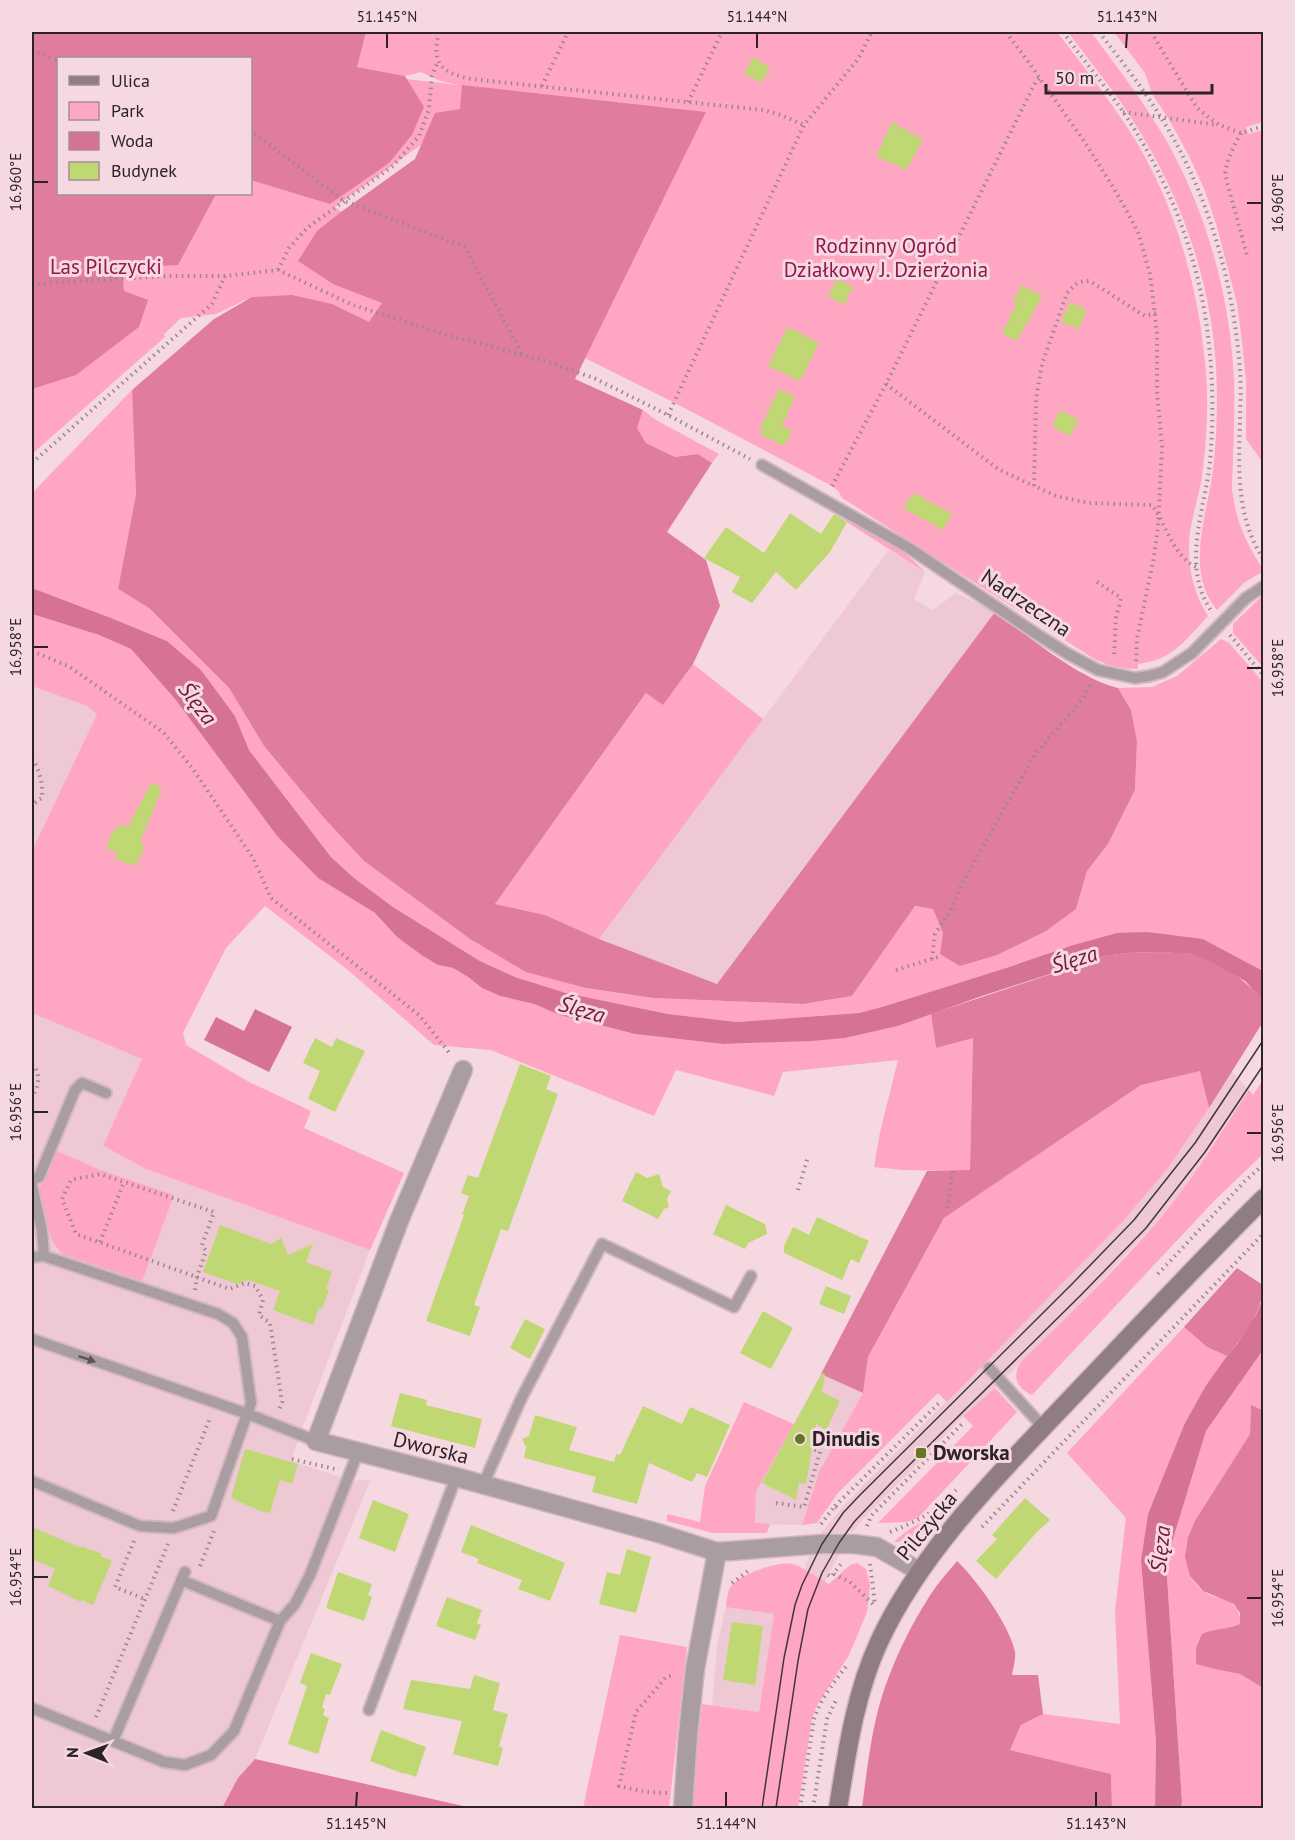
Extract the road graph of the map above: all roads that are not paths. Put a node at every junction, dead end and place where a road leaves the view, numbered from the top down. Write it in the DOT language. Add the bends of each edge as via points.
graph roads {
  1 [pos="762,465"];
  2 [pos="1263,586"];
  3 [pos="463,1070"];
  4 [pos="106,1093"];
  5 [pos="32,1180"];
  6 [pos="32,1185"];
  7 [pos="1263,1198"];
  8 [pos="44,1256"];
  9 [pos="32,1257"];
  10 [pos="751,1276"];
  11 [pos="32,1340"];
  12 [pos="989,1368"];
  13 [pos="248,1414"];
  14 [pos="1043,1427"];
  15 [pos="316,1441"];
  16 [pos="358,1452"];
  17 [pos="456,1477"];
  18 [pos="32,1481"];
  19 [pos="483,1485"];
  20 [pos="717,1552"];
  21 [pos="919,1571"];
  22 [pos="280,1621"];
  23 [pos="32,1708"];
  24 [pos="369,1710"];
  25 [pos="113,1741"];
  26 [pos="683,1801"];
  27 [pos="838,1809"];
  1 -- 2 [label="lane, Nadrzeczna" via="909,548 1068,654 1110,673 1149,676 1170,668 1192,653"];
  3 -- 15 [label="street" via="399,1221"];
  4 -- 5 [label="lane" via="82,1083 75,1090 39,1177"];
  6 -- 8 [label="lane"];
  7 -- 14 [label="street, Pilczycka"];
  8 -- 9 [label="lane"];
  8 -- 13 [label="lane" via="218,1314 233,1323 242,1337"];
  10 -- 19 [label="lane" via="734,1307 602,1244 520,1399"];
  11 -- 13 [label="lane, one-way"];
  12 -- 14 [label="lane"];
  13 -- 15 [label="lane"];
  13 -- 18 [label="lane" via="211,1516 174,1528 140,1526"];
  14 -- 21 [label="street, Pilczycka" via="962,1516"];
  15 -- 16 [label="street, Dworska"];
  16 -- 17 [label="street, Dworska"];
  16 -- 22 [label="lane" via="310,1575 296,1604"];
  17 -- 19 [label="street, Dworska"];
  17 -- 24 [label="lane"];
  19 -- 20 [label="street, Dworska"];
  20 -- 21 [label="street, Dworska" via="854,1544 877,1547"];
  20 -- 26 [label="street" via="695,1669"];
  21 -- 27 [label="street, Pilczycka" via="870,1663 856,1708"];
  22 -- 25 [label="lane" via="234,1731 211,1755 186,1765 164,1762"];
  22 -- 25 [label="lane" via="183,1576"];
  23 -- 25 [label="lane"];
}
